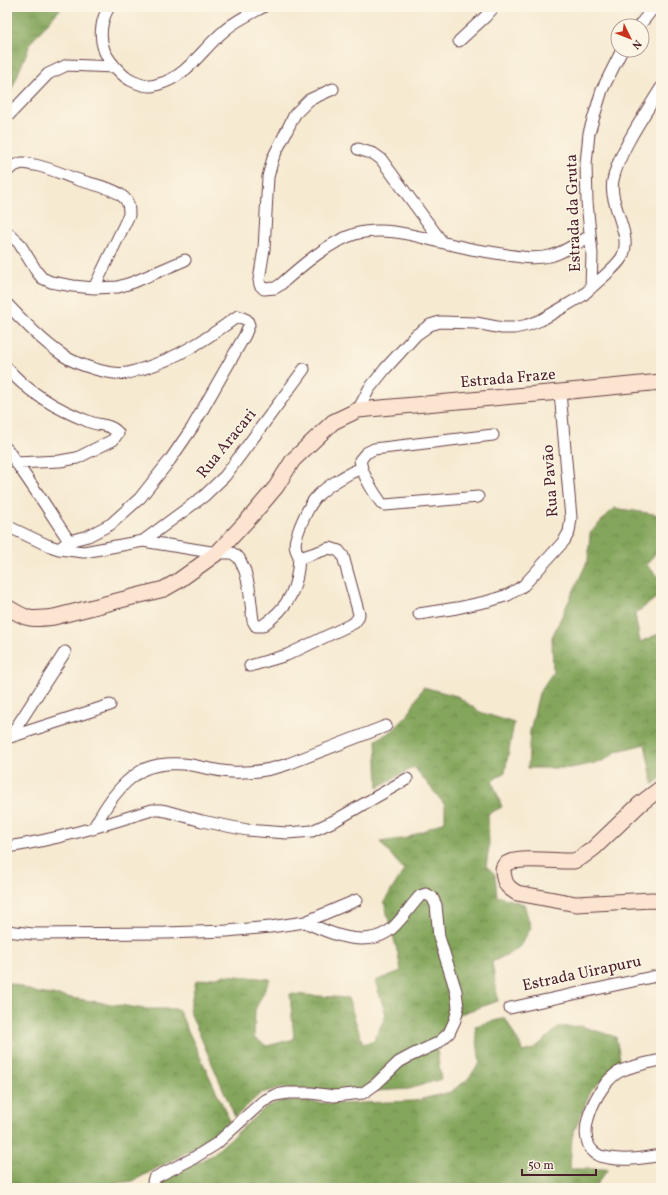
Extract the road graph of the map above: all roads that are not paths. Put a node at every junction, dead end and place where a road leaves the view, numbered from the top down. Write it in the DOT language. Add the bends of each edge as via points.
graph roads {
  1 [pos="109,7"];
  2 [pos="263,7"];
  3 [pos="494,7"];
  4 [pos="654,7"];
  5 [pos="645,18"];
  6 [pos="459,40"];
  7 [pos="618,58"];
  8 [pos="115,67"];
  9 [pos="661,88"];
  10 [pos="333,89"];
  11 [pos="7,117"];
  12 [pos="358,149"];
  13 [pos="7,172"];
  14 [pos="7,232"];
  15 [pos="590,236"];
  16 [pos="442,242"];
  17 [pos="185,260"];
  18 [pos="94,288"];
  19 [pos="591,288"];
  20 [pos="7,304"];
  21 [pos="7,368"];
  22 [pos="304,369"];
  23 [pos="661,382"];
  24 [pos="560,392"];
  25 [pos="358,410"];
  26 [pos="493,435"];
  27 [pos="7,449"];
  28 [pos="16,463"];
  29 [pos="362,469"];
  30 [pos="478,497"];
  31 [pos="7,526"];
  32 [pos="69,541"];
  33 [pos="143,541"];
  34 [pos="59,549"];
  35 [pos="217,554"];
  36 [pos="299,556"];
  37 [pos="7,607"];
  38 [pos="420,614"];
  39 [pos="65,652"];
  40 [pos="250,666"];
  41 [pos="110,705"];
  42 [pos="386,726"];
  43 [pos="9,738"];
  44 [pos="407,779"];
  45 [pos="661,788"];
  46 [pos="92,829"];
  47 [pos="7,847"];
  48 [pos="357,900"];
  49 [pos="661,901"];
  50 [pos="305,922"];
  51 [pos="7,931"];
  52 [pos="661,975"];
  53 [pos="510,1008"];
  54 [pos="661,1060"];
  55 [pos="661,1155"];
  56 [pos="157,1188"];
  1 -- 8 [label="street" via="103,19 100,36 105,52"];
  2 -- 8 [label="street" via="224,30 181,74 165,82 150,86 138,84"];
  3 -- 6 [label="street"];
  4 -- 5 [label="street"];
  7 -- 15 [label="street, Estrada da Gruta" via="602,90 589,133 586,164"];
  8 -- 11 [label="street" via="67,65 48,74"];
  9 -- 19 [label="street" via="636,128 620,159 613,180 612,195 624,233 623,255"];
  10 -- 16 [label="street" via="309,100 295,114 273,158 268,177 260,285 264,289 275,288 315,256 355,234 384,231"];
  12 -- 16 [label="street" via="381,159"];
  13 -- 18 [label="street" via="24,163 47,168 106,188 122,195 126,200 129,216"];
  14 -- 18 [label="street" via="19,243 42,278 51,282"];
  15 -- 16 [label="street" via="551,256 530,259 462,248"];
  15 -- 19 [label="street, Estrada da Gruta"];
  17 -- 18 [label="street" via="123,286"];
  19 -- 25 [label="street, Estrada da Gruta" via="562,308 528,325 502,328 440,322 430,325 385,369 369,389"];
  20 -- 32 [label="street" via="64,356 79,364 110,372 127,373 184,352 238,316 249,325 192,428 140,498 111,524 88,536"];
  21 -- 28 [label="street" via="41,399 92,423 115,429 118,433 112,440 77,458"];
  22 -- 33 [label="street, Rua Aracari" via="225,476 204,496"];
  23 -- 24 [label="street, Estrada Fraze"];
  24 -- 25 [label="street, Estrada Fraze"];
  24 -- 38 [label="street, Rua Pavão" via="571,518 569,532 564,541 524,584 508,595"];
  25 -- 35 [label="street" via="333,422 293,460 276,487"];
  26 -- 29 [label="street" via="374,449 360,460"];
  27 -- 28 [label="street"];
  28 -- 32 [label="street"];
  29 -- 30 [label="street" via="367,483 385,505"];
  29 -- 36 [label="street" via="355,470 327,486 315,497 294,542"];
  31 -- 34 [label="street"];
  32 -- 34 [label="street"];
  33 -- 34 [label="street" via="84,552"];
  33 -- 35 [label="street"];
  35 -- 36 [label="street" via="232,553 239,558 245,570 256,626 262,626 277,614 293,592"];
  35 -- 37 [label="street" via="164,589 116,602 37,619 28,618"];
  36 -- 40 [label="street" via="330,548 339,551 343,556 358,618 354,623 287,655"];
  39 -- 43 [label="street"];
  41 -- 43 [label="street"];
  42 -- 46 [label="street" via="274,768 231,772 187,764 165,764 142,770 117,791"];
  44 -- 46 [label="street" via="312,831 287,833 247,830 160,810 152,810"];
  45 -- 49 [label="street" via="582,857 574,861 521,860 504,865 503,870 507,885 517,893 576,904"];
  46 -- 47 [label="street"];
  48 -- 50 [label="street"];
  50 -- 51 [label="street" via="227,931 173,933 33,934"];
  50 -- 56 [label="street" via="349,938 374,938 388,932 420,896 426,894 432,897 436,905 439,937 456,991 458,1008 449,1033 438,1043 399,1062 363,1093 334,1096 311,1093 275,1095 262,1102 216,1144 154,1178 152,1182"];
  52 -- 53 [label="street, Estrada Uirapuru"];
  54 -- 55 [label="street" via="617,1073 602,1087 593,1104 586,1127 592,1150 601,1156 637,1159"];
}
